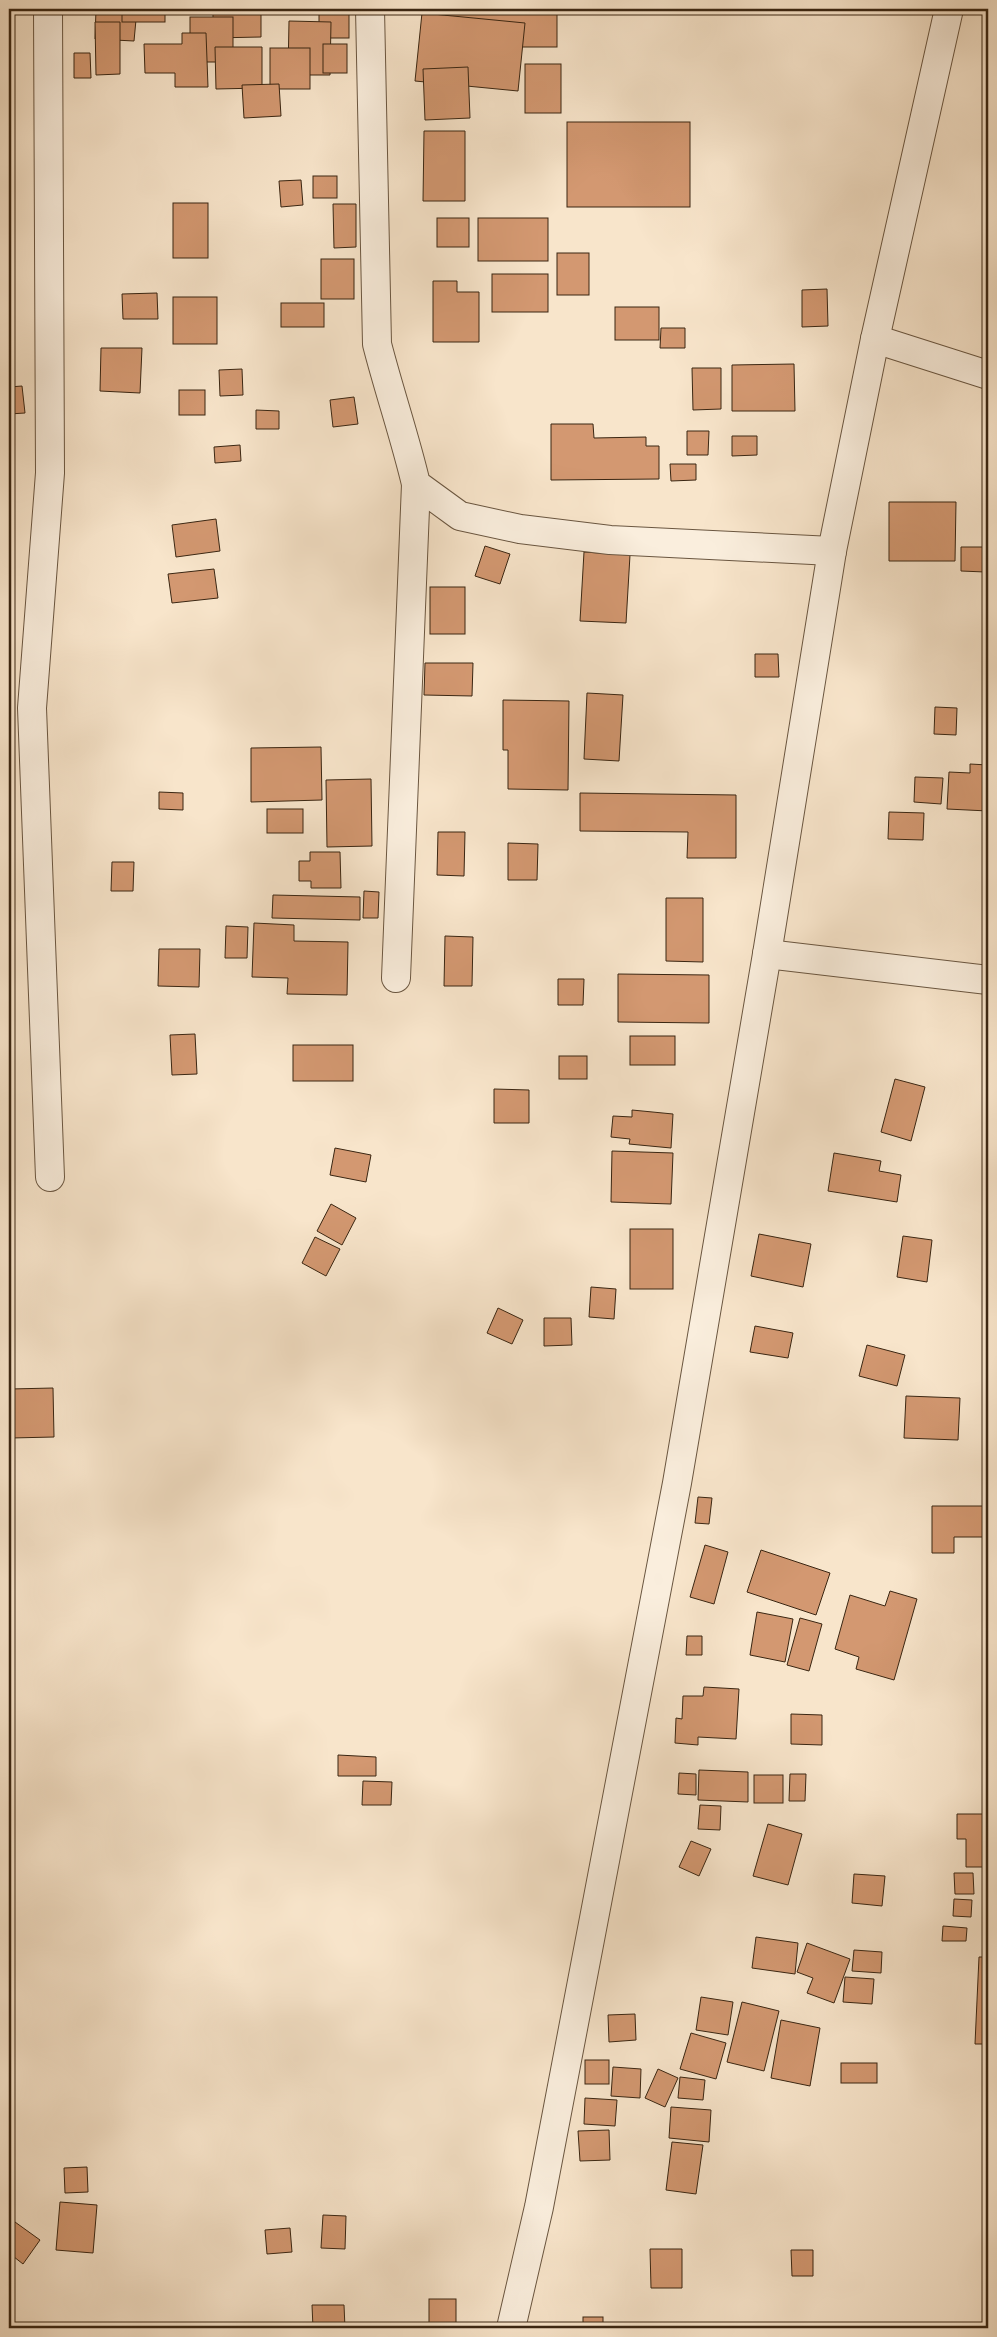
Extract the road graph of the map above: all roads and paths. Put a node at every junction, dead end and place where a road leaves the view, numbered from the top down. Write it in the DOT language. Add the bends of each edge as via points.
graph roads {
  1 [pos="48,9"];
  2 [pos="370,9"];
  3 [pos="948,9"];
  4 [pos="875,339"];
  5 [pos="988,375"];
  6 [pos="416,484"];
  7 [pos="832,550"];
  8 [pos="767,954"];
  9 [pos="396,978"];
  10 [pos="988,980"];
  11 [pos="50,1177"];
  12 [pos="512,2328"];
  1 -- 11 [label="street" via="50,473 32,708"];
  2 -- 6 [label="street" via="377,344"];
  3 -- 4 [label="street"];
  4 -- 5 [label="street"];
  4 -- 7 [label="street"];
  6 -- 7 [label="street" via="460,516 520,529 610,540"];
  6 -- 9 [label="street"];
  7 -- 8 [label="street"];
  8 -- 10 [label="street"];
  8 -- 12 [label="street" via="676,1483 539,2207"];
}
